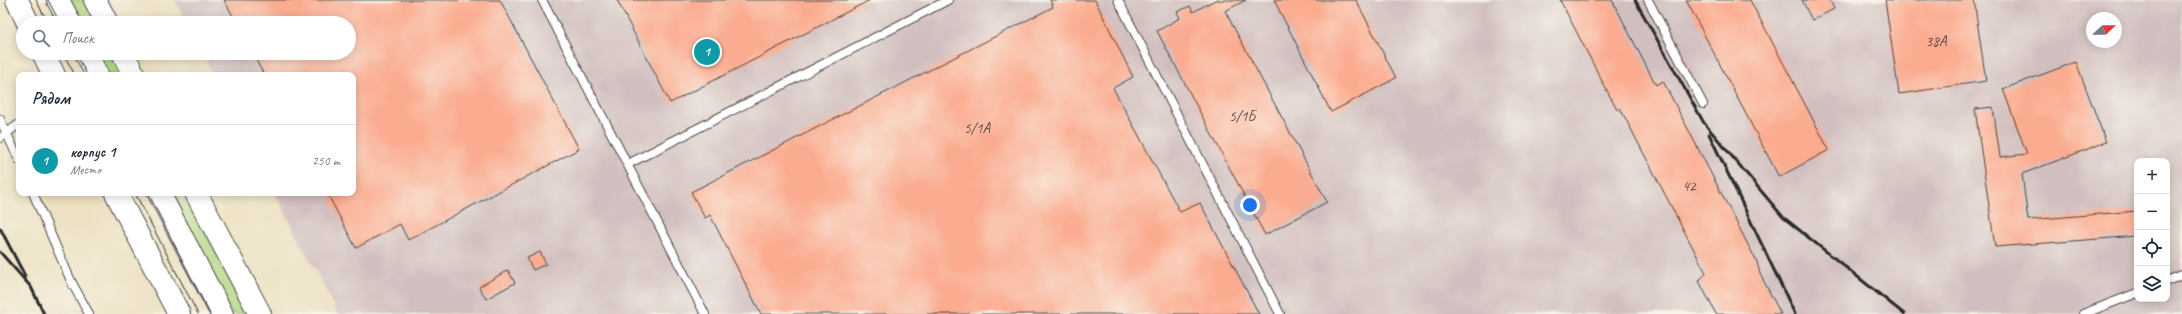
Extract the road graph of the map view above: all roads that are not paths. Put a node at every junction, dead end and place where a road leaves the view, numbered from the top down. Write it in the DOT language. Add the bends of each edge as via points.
graph roads {
  1 [pos="17,0"];
  2 [pos="58,0"];
  3 [pos="95,0"];
  4 [pos="542,0"];
  5 [pos="948,0"];
  6 [pos="1118,0"];
  7 [pos="1648,0"];
  8 [pos="25,16"];
  9 [pos="66,16"];
  10 [pos="103,16"];
  11 [pos="46,60"];
  12 [pos="90,60"];
  13 [pos="126,60"];
  14 [pos="52,72"];
  15 [pos="96,72"];
  16 [pos="132,72"];
  17 [pos="1703,104"];
  18 [pos="0,119"];
  19 [pos="16,126"];
  20 [pos="7,133"];
  21 [pos="0,138"];
  22 [pos="16,153"];
  23 [pos="628,164"];
  24 [pos="34,196"];
  25 [pos="118,196"];
  26 [pos="161,196"];
  27 [pos="198,196"];
  28 [pos="2182,275"];
  29 [pos="2170,280"];
  30 [pos="2134,294"];
  31 [pos="89,314"];
  32 [pos="179,314"];
  33 [pos="222,314"];
  34 [pos="260,314"];
  35 [pos="705,314"];
  36 [pos="1280,314"];
  37 [pos="2083,314"];
  1 -- 8 [label="main road"];
  2 -- 9 [label="main road"];
  3 -- 10 [label="main road"];
  4 -- 23 [label="lane"];
  5 -- 23 [label="lane"];
  6 -- 36 [label="lane"];
  7 -- 17 [label="lane"];
  11 -- 14 [label="main road"];
  12 -- 15 [label="main road"];
  13 -- 16 [label="main road"];
  18 -- 20 [label="lane"];
  19 -- 20 [label="lane"];
  20 -- 21 [label="lane"];
  20 -- 22 [label="lane"];
  23 -- 35 [label="lane"];
  24 -- 31 [label="lane" via="71,280"];
  25 -- 32 [label="main road"];
  26 -- 33 [label="main road"];
  27 -- 34 [label="main road"];
  28 -- 29 [label="lane"];
  30 -- 37 [label="lane"];
}
